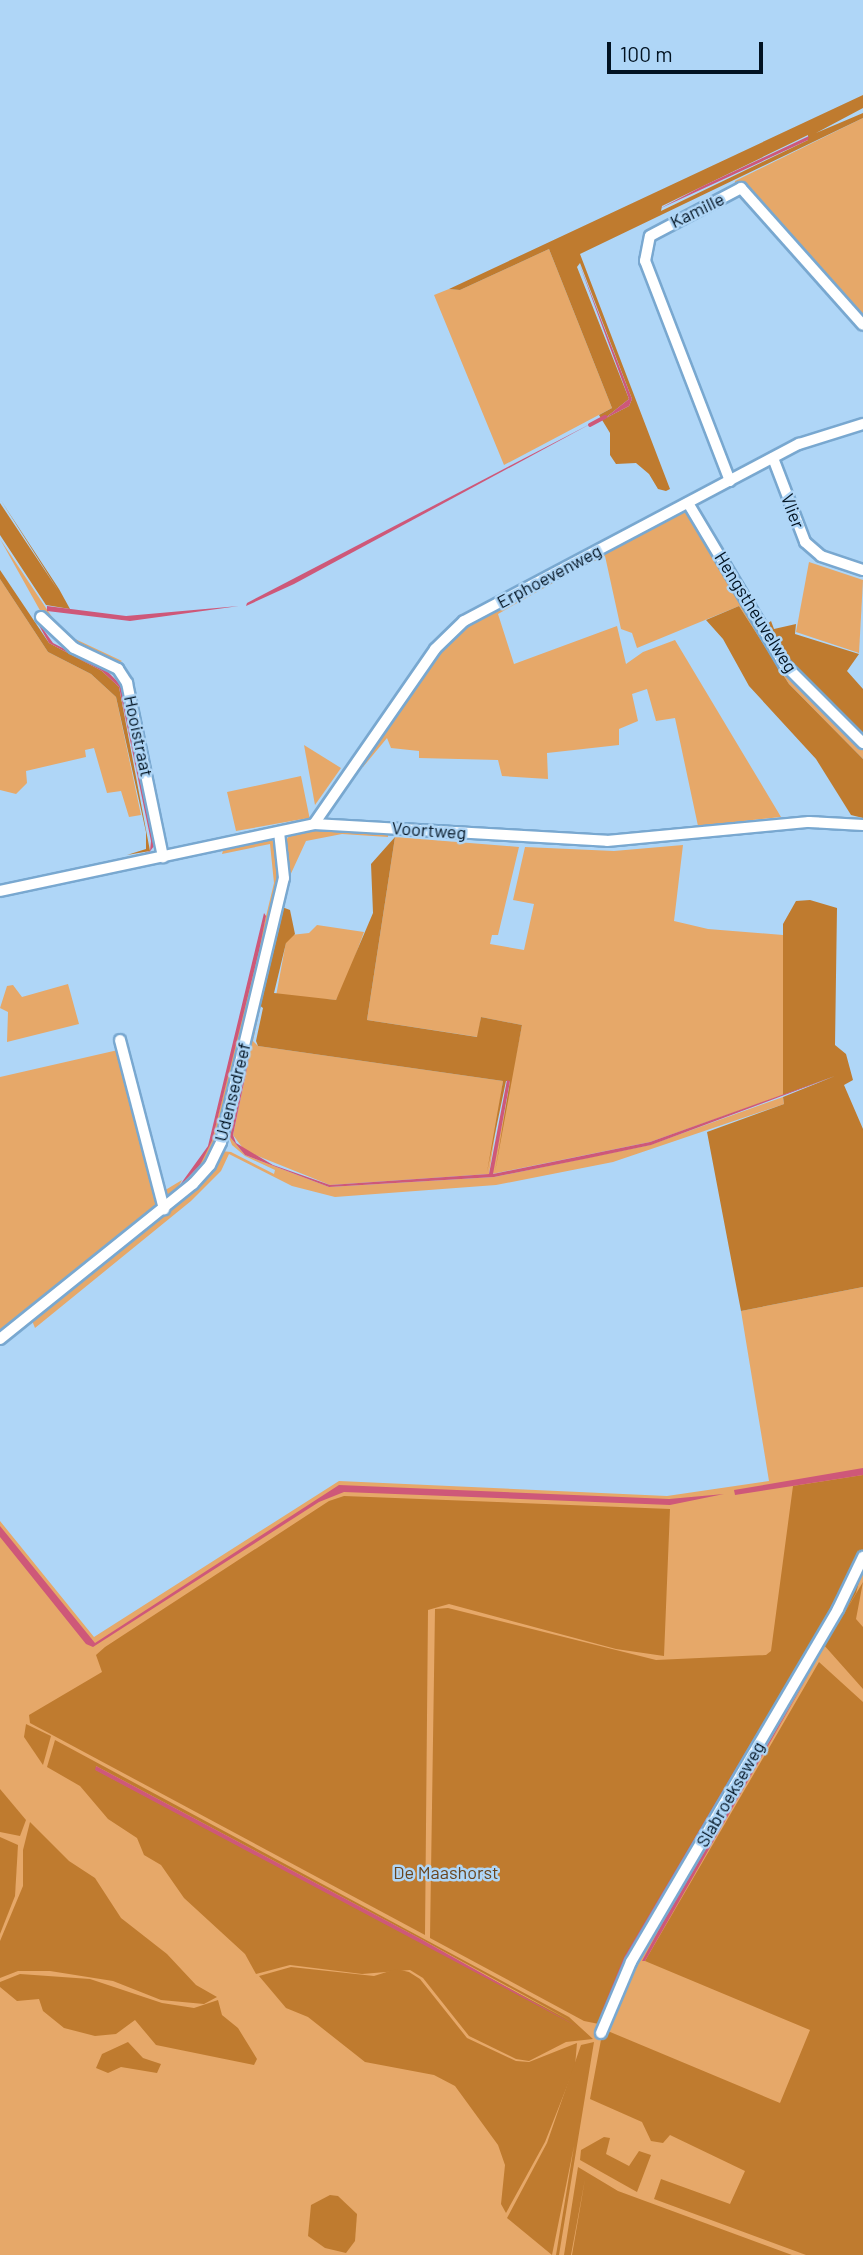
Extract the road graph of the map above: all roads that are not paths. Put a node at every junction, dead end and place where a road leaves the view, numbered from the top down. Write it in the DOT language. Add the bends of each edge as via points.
graph roads {
  1 [pos="863,324"];
  2 [pos="863,424"];
  3 [pos="773,458"];
  4 [pos="730,481"];
  5 [pos="688,503"];
  6 [pos="863,570"];
  7 [pos="41,617"];
  8 [pos="863,743"];
  9 [pos="314,824"];
  10 [pos="863,825"];
  11 [pos="279,832"];
  12 [pos="163,858"];
  13 [pos="0,891"];
  14 [pos="120,1040"];
  15 [pos="164,1209"];
  16 [pos="0,1339"];
  17 [pos="863,1557"];
  18 [pos="601,2033"];
  1 -- 4 [label="street, Kamille" via="741,188 650,236 645,261"];
  2 -- 3 [label="street, Erphoevenweg" via="817,436"];
  3 -- 4 [label="street, Erphoevenweg"];
  3 -- 6 [label="street, Vlier" via="806,542 821,556"];
  4 -- 5 [label="street, Erphoevenweg"];
  5 -- 8 [label="street, Hengstheuvelweg" via="784,664"];
  5 -- 9 [label="street, Erphoevenweg" via="447,634"];
  7 -- 12 [label="street, Hooistraat" via="75,648 118,669 127,683"];
  9 -- 10 [label="street, Voortweg" via="596,841 809,821"];
  9 -- 11 [label="street, Voortweg"];
  11 -- 12 [label="street, Voortweg"];
  11 -- 15 [label="street, Udensedreef" via="284,878 221,1142 202,1175"];
  12 -- 13 [label="street, Voortweg"];
  14 -- 15 [label="street"];
  15 -- 16 [label="street, Udensedreef"];
  17 -- 18 [label="street, Slabroekseweg" via="838,1609 631,1962"];
}
